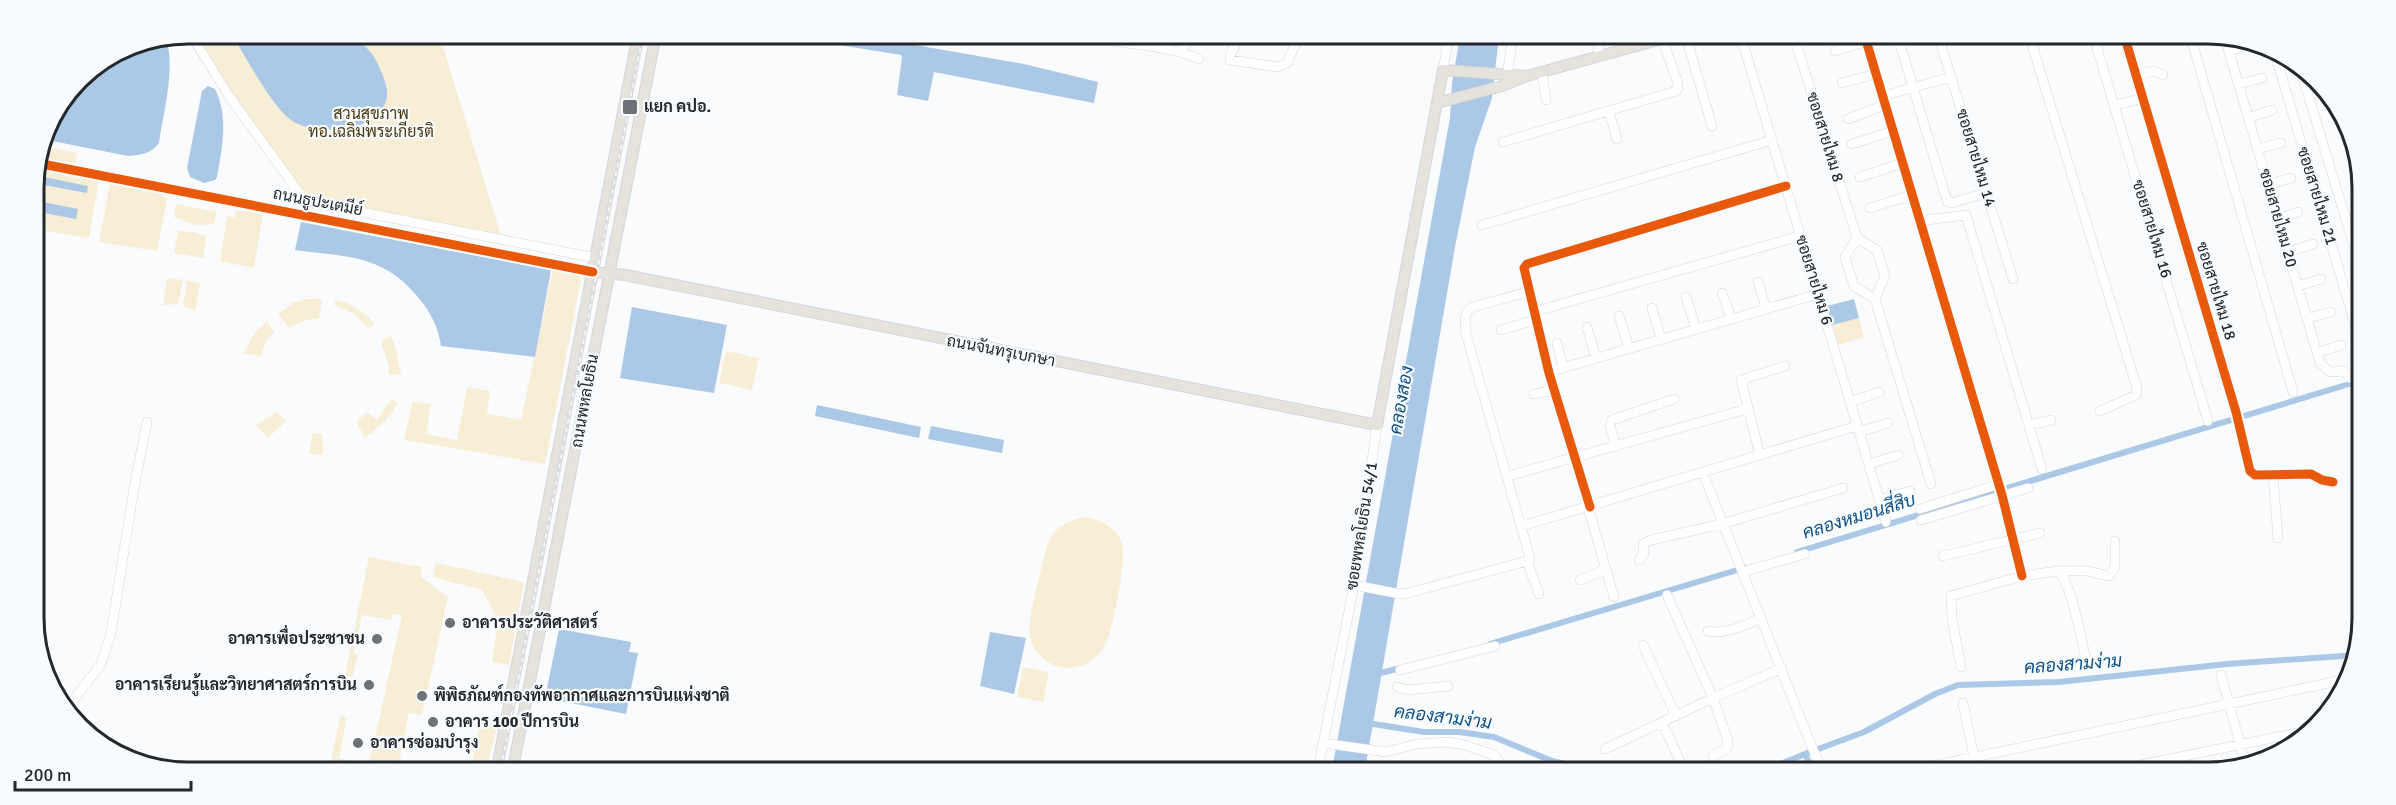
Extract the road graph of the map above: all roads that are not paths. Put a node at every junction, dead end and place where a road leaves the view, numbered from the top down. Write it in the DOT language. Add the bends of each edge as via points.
graph roads {
  1 [pos="197,44"];
  2 [pos="636,44"];
  3 [pos="654,44"];
  4 [pos="1140,44"];
  5 [pos="1185,44"];
  6 [pos="1236,44"];
  7 [pos="1295,44"];
  8 [pos="1449,44"];
  9 [pos="1511,44"];
  10 [pos="1599,44"];
  11 [pos="1645,44"];
  12 [pos="1667,44"];
  13 [pos="1688,44"];
  14 [pos="1743,44"];
  15 [pos="1796,44"];
  16 [pos="1853,44"];
  17 [pos="1867,44"];
  18 [pos="1900,44"];
  19 [pos="1941,44"];
  20 [pos="2032,44"];
  21 [pos="2096,44"];
  22 [pos="2127,44"];
  23 [pos="2193,44"];
  24 [pos="2227,45"];
  25 [pos="2241,47"];
  26 [pos="1181,51"];
  27 [pos="1835,51"];
  28 [pos="2229,51"];
  29 [pos="1598,57"];
  30 [pos="1199,59"];
  31 [pos="2277,61"];
  32 [pos="1447,70"];
  33 [pos="1542,72"];
  34 [pos="1876,74"];
  35 [pos="1504,75"];
  36 [pos="2137,75"];
  37 [pos="2163,75"];
  38 [pos="1527,76"];
  39 [pos="1951,77"];
  40 [pos="2262,78"];
  41 [pos="2304,79"];
  42 [pos="1842,83"];
  43 [pos="2238,84"];
  44 [pos="1913,88"];
  45 [pos="2144,98"];
  46 [pos="1546,100"];
  47 [pos="1884,100"];
  48 [pos="1442,102"];
  49 [pos="2115,105"];
  50 [pos="2272,110"];
  51 [pos="1609,112"];
  52 [pos="1848,118"];
  53 [pos="2248,118"];
  54 [pos="1712,126"];
  55 [pos="1893,131"];
  56 [pos="1617,140"];
  57 [pos="1772,140"];
  58 [pos="1503,142"];
  59 [pos="2281,143"];
  60 [pos="1852,144"];
  61 [pos="2258,149"];
  62 [pos="1903,163"];
  63 [pos="46,165"];
  64 [pos="1860,177"];
  65 [pos="2291,178"];
  66 [pos="2268,185"];
  67 [pos="1786,186"];
  68 [pos="1987,193"];
  69 [pos="1912,195"];
  70 [pos="1870,208"];
  71 [pos="2298,212"];
  72 [pos="2278,219"];
  73 [pos="1919,221"];
  74 [pos="1482,225"];
  75 [pos="1800,236"];
  76 [pos="1857,238"];
  77 [pos="2352,239"];
  78 [pos="2313,244"];
  79 [pos="2288,252"];
  80 [pos="596,258"];
  81 [pos="610,270"];
  82 [pos="593,272"];
  83 [pos="2013,279"];
  84 [pos="2321,279"];
  85 [pos="1758,282"];
  86 [pos="2298,286"];
  87 [pos="1528,292"];
  88 [pos="1722,293"];
  89 [pos="1818,294"];
  90 [pos="1686,297"];
  91 [pos="1875,299"];
  92 [pos="1652,308"];
  93 [pos="1766,308"];
  94 [pos="2331,312"];
  95 [pos="2352,314"];
  96 [pos="1534,316"];
  97 [pos="1619,316"];
  98 [pos="1731,318"];
  99 [pos="2307,318"];
  100 [pos="1587,327"];
  101 [pos="1696,329"];
  102 [pos="1501,330"];
  103 [pos="1661,339"];
  104 [pos="1557,343"];
  105 [pos="2341,345"];
  106 [pos="1629,348"];
  107 [pos="2317,353"];
  108 [pos="1596,358"];
  109 [pos="1785,366"];
  110 [pos="1563,368"];
  111 [pos="1552,371"];
  112 [pos="2350,378"];
  113 [pos="1554,390"];
  114 [pos="1879,392"];
  115 [pos="2293,392"];
  116 [pos="1534,394"];
  117 [pos="1674,399"];
  118 [pos="1850,402"];
  119 [pos="1747,409"];
  120 [pos="2100,411"];
  121 [pos="2051,420"];
  122 [pos="2208,421"];
  123 [pos="147,422"];
  124 [pos="1888,423"];
  125 [pos="1377,425"];
  126 [pos="2029,425"];
  127 [pos="1858,429"];
  128 [pos="1616,447"];
  129 [pos="1898,455"];
  130 [pos="1760,456"];
  131 [pos="1574,458"];
  132 [pos="1869,464"];
  133 [pos="2042,469"];
  134 [pos="1703,473"];
  135 [pos="2273,475"];
  136 [pos="1508,476"];
  137 [pos="2333,482"];
  138 [pos="1931,484"];
  139 [pos="1843,488"];
  140 [pos="2028,488"];
  141 [pos="1910,491"];
  142 [pos="2001,491"];
  143 [pos="1879,500"];
  144 [pos="1589,507"];
  145 [pos="1920,509"];
  146 [pos="1921,520"];
  147 [pos="1886,522"];
  148 [pos="1722,524"];
  149 [pos="1522,526"];
  150 [pos="2040,533"];
  151 [pos="2278,538"];
  152 [pos="2014,540"];
  153 [pos="2115,541"];
  154 [pos="1805,554"];
  155 [pos="1943,556"];
  156 [pos="1639,560"];
  157 [pos="1527,561"];
  158 [pos="1606,569"];
  159 [pos="1742,571"];
  160 [pos="2058,571"];
  161 [pos="2022,576"];
  162 [pos="534,578"];
  163 [pos="1580,580"];
  164 [pos="550,581"];
  165 [pos="1358,586"];
  166 [pos="1539,594"];
  167 [pos="1667,595"];
  168 [pos="1614,597"];
  169 [pos="1761,618"];
  170 [pos="1708,631"];
  171 [pos="1643,645"];
  172 [pos="1495,646"];
  173 [pos="2085,656"];
  174 [pos="1961,667"];
  175 [pos="1782,668"];
  176 [pos="1400,670"];
  177 [pos="2221,675"];
  178 [pos="2338,681"];
  179 [pos="1448,686"];
  180 [pos="1397,687"];
  181 [pos="1713,698"];
  182 [pos="71,703"];
  183 [pos="1963,703"];
  184 [pos="2229,704"];
  185 [pos="1676,716"];
  186 [pos="1662,722"];
  187 [pos="2293,734"];
  188 [pos="1323,743"];
  189 [pos="2241,745"];
  190 [pos="1605,749"];
  191 [pos="1713,756"];
  192 [pos="1974,757"];
  193 [pos="2244,757"];
  194 [pos="1320,761"];
  195 [pos="1499,761"];
  196 [pos="1680,761"];
  197 [pos="1818,761"];
  198 [pos="1958,761"];
  199 [pos="2160,761"];
  200 [pos="498,762"];
  201 [pos="514,762"];
  1 -- 80 [label="street, ถนนธูปะเตมีย์" via="305,201"];
  2 -- 80 [label="main road, ถนนพหลโยธิน"];
  3 -- 81 [label="main road, ถนนพหลโยธิน"];
  4 -- 26 [label="street"];
  5 -- 26 [label="street"];
  6 -- 7 [label="street" via="1230,60 1278,67 1287,63"];
  8 -- 32 [label="street"];
  9 -- 35 [label="street"];
  10 -- 29 [label="street"];
  11 -- 29 [label="main road"];
  12 -- 51 [label="street" via="1676,92"];
  13 -- 54 [label="street"];
  14 -- 57 [label="street, ซอยสายไหม 6"];
  15 -- 76 [label="street, ซอยสายไหม 8"];
  16 -- 27 [label="street"];
  17 -- 34 [label="street"];
  18 -- 44 [label="street"];
  19 -- 39 [label="street, ซอยสายไหม 14"];
  20 -- 120 [label="street" via="2137,388 2136,395"];
  21 -- 49 [label="street, ซอยสายไหม 16"];
  22 -- 36 [label="street, ซอยสายไหม 18"];
  23 -- 115 [label="street"];
  24 -- 28 [label="street, ซอยสายไหม 20"];
  25 -- 28 [label="street"];
  26 -- 30 [label="street"];
  28 -- 43 [label="street, ซอยสายไหม 20"];
  29 -- 33 [label="main road"];
  31 -- 95 [label="street, ซอยสายไหม 21"];
  32 -- 35 [label="main road"];
  32 -- 48 [label="main road, ซอยพหลโยธิน 54/1"];
  33 -- 38 [label="main road"];
  33 -- 46 [label="street"];
  34 -- 42 [label="street"];
  34 -- 47 [label="street"];
  35 -- 38 [label="main road"];
  36 -- 37 [label="street" via="2154,71"];
  36 -- 45 [label="street, ซอยสายไหม 18"];
  38 -- 48 [label="main road"];
  39 -- 44 [label="street"];
  39 -- 68 [label="street, ซอยสายไหม 14"];
  40 -- 43 [label="street"];
  41 -- 77 [label="street"];
  43 -- 53 [label="street, ซอยสายไหม 20"];
  44 -- 47 [label="street"];
  44 -- 68 [label="street" via="1948,203"];
  45 -- 49 [label="street"];
  45 -- 135 [label="street, ซอยสายไหม 18" via="2251,473"];
  47 -- 52 [label="street"];
  47 -- 55 [label="street"];
  48 -- 125 [label="main road, ซอยพหลโยธิน 54/1"];
  49 -- 122 [label="street, ซอยสายไหม 16"];
  50 -- 53 [label="street"];
  51 -- 56 [label="street"];
  51 -- 58 [label="street"];
  53 -- 61 [label="street, ซอยสายไหม 20"];
  55 -- 60 [label="street"];
  55 -- 62 [label="street"];
  57 -- 67 [label="street, ซอยสายไหม 6"];
  57 -- 74 [label="street"];
  59 -- 61 [label="street"];
  61 -- 66 [label="street, ซอยสายไหม 20"];
  62 -- 64 [label="street"];
  62 -- 69 [label="street"];
  63 -- 82 [label="street, ถนนธูปะเตมีย์"];
  65 -- 66 [label="street"];
  66 -- 72 [label="street, ซอยสายไหม 20"];
  67 -- 75 [label="street, ซอยสายไหม 6"];
  67 -- 87 [label="street" via="1527,264 1524,268"];
  68 -- 83 [label="street, ซอยสายไหม 14"];
  69 -- 70 [label="street"];
  69 -- 73 [label="street"];
  71 -- 72 [label="street"];
  72 -- 79 [label="street, ซอยสายไหม 20"];
  73 -- 126 [label="street" via="1965,215"];
  73 -- 142 [label="street"];
  75 -- 89 [label="street, ซอยสายไหม 6"];
  75 -- 96 [label="street"];
  76 -- 91 [label="street" via="1877,250 1885,276"];
  76 -- 91 [label="street" via="1845,257 1854,286"];
  78 -- 79 [label="street"];
  79 -- 86 [label="street, ซอยสายไหม 20"];
  80 -- 81 [label="main road, ถนนจันทรุเบกษา"];
  80 -- 82 [label="main road, ถนนพหลโยธิน"];
  81 -- 82 [label="main road, ถนนจันทรุเบกษา"];
  81 -- 125 [label="main road, ถนนจันทรุเบกษา"];
  81 -- 164 [label="main road, ถนนพหลโยธิน"];
  82 -- 162 [label="main road, ถนนพหลโยธิน"];
  84 -- 86 [label="street"];
  85 -- 93 [label="street"];
  86 -- 99 [label="street, ซอยสายไหม 20"];
  87 -- 96 [label="street"];
  87 -- 136 [label="street" via="1472,307 1464,323"];
  88 -- 98 [label="street"];
  89 -- 93 [label="street"];
  89 -- 118 [label="street, ซอยสายไหม 6"];
  90 -- 101 [label="street"];
  91 -- 138 [label="street"];
  92 -- 103 [label="street"];
  93 -- 98 [label="street"];
  94 -- 99 [label="street"];
  96 -- 102 [label="street"];
  96 -- 113 [label="street"];
  97 -- 106 [label="street"];
  98 -- 101 [label="street"];
  99 -- 107 [label="street, ซอยสายไหม 20"];
  100 -- 108 [label="street"];
  101 -- 103 [label="street"];
  103 -- 106 [label="street"];
  104 -- 110 [label="street"];
  105 -- 107 [label="street"];
  106 -- 108 [label="street"];
  107 -- 112 [label="street" via="2328,370 2344,371"];
  108 -- 110 [label="street"];
  109 -- 119 [label="street" via="1740,380"];
  110 -- 111 [label="street"];
  113 -- 116 [label="street"];
  113 -- 131 [label="street"];
  114 -- 118 [label="street"];
  117 -- 128 [label="street" via="1612,420"];
  118 -- 127 [label="street, ซอยสายไหม 6"];
  119 -- 128 [label="street"];
  119 -- 130 [label="street"];
  121 -- 126 [label="street"];
  123 -- 182 [label="street" via="111,633 101,664"];
  124 -- 127 [label="street"];
  125 -- 165 [label="street, ซอยพหลโยธิน 54/1"];
  126 -- 133 [label="street"];
  127 -- 130 [label="street"];
  127 -- 132 [label="street, ซอยสายไหม 6"];
  128 -- 131 [label="street"];
  129 -- 132 [label="street"];
  130 -- 134 [label="street"];
  131 -- 136 [label="street"];
  131 -- 144 [label="street"];
  132 -- 143 [label="street, ซอยสายไหม 6"];
  134 -- 144 [label="street"];
  134 -- 148 [label="street"];
  135 -- 137 [label="street, ซอยสายไหม 18" via="2314,474"];
  135 -- 151 [label="street"];
  136 -- 149 [label="street"];
  139 -- 148 [label="street"];
  140 -- 142 [label="street"];
  141 -- 143 [label="street"];
  142 -- 145 [label="street"];
  142 -- 146 [label="street"];
  142 -- 152 [label="street"];
  143 -- 147 [label="street, ซอยสายไหม 6"];
  144 -- 149 [label="street"];
  144 -- 158 [label="street"];
  148 -- 156 [label="street" via="1645,542"];
  148 -- 159 [label="street"];
  149 -- 157 [label="street" via="1530,555"];
  150 -- 152 [label="street"];
  152 -- 155 [label="street"];
  152 -- 161 [label="street"];
  153 -- 160 [label="street" via="2115,567 2109,576"];
  154 -- 159 [label="street"];
  157 -- 165 [label="street" via="1400,594"];
  157 -- 166 [label="street"];
  158 -- 163 [label="street"];
  158 -- 168 [label="street"];
  159 -- 169 [label="street"];
  160 -- 161 [label="street"];
  160 -- 173 [label="street" via="2073,603"];
  161 -- 174 [label="street" via="1951,596"];
  162 -- 164 [label="main road"];
  162 -- 200 [label="main road, ถนนพหลโยธิน"];
  164 -- 201 [label="main road, ถนนพหลโยธิน"];
  165 -- 188 [label="street, ซอยพหลโยธิน 54/1"];
  167 -- 181 [label="street"];
  169 -- 170 [label="street" via="1727,630"];
  169 -- 175 [label="street"];
  171 -- 185 [label="street"];
  172 -- 176 [label="street"];
  175 -- 181 [label="street"];
  175 -- 197 [label="street"];
  177 -- 184 [label="street"];
  178 -- 184 [label="street"];
  179 -- 180 [label="street" via="1409,690"];
  181 -- 185 [label="street"];
  181 -- 191 [label="street" via="1729,744"];
  183 -- 192 [label="street"];
  184 -- 189 [label="street"];
  184 -- 192 [label="street"];
  185 -- 186 [label="street"];
  186 -- 190 [label="street"];
  186 -- 196 [label="street"];
  187 -- 189 [label="street"];
  188 -- 194 [label="street, ซอยพหลโยธิน 54/1"];
  188 -- 195 [label="street" via="1386,752 1448,742 1494,755"];
  189 -- 193 [label="street"];
  189 -- 199 [label="street"];
  192 -- 198 [label="street"];
}
